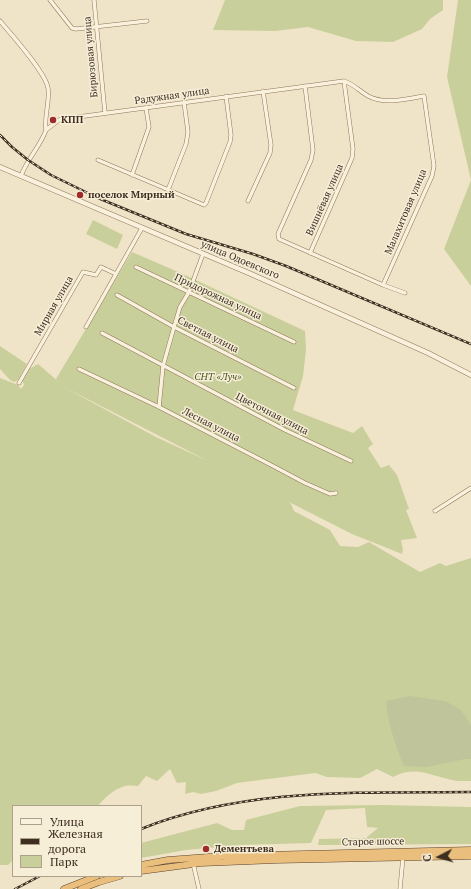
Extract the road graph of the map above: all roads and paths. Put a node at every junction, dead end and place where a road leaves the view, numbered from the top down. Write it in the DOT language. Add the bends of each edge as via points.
graph roads {
  1 [pos="50,0"];
  2 [pos="94,0"];
  3 [pos="0,21"];
  4 [pos="147,21"];
  5 [pos="97,26"];
  6 [pos="344,81"];
  7 [pos="305,86"];
  8 [pos="263,92"];
  9 [pos="226,96"];
  10 [pos="184,102"];
  11 [pos="146,108"];
  12 [pos="105,113"];
  13 [pos="46,130"];
  14 [pos="98,160"];
  15 [pos="0,167"];
  16 [pos="132,175"];
  17 [pos="21,176"];
  18 [pos="168,190"];
  19 [pos="248,201"];
  20 [pos="142,228"];
  21 [pos="310,253"];
  22 [pos="203,254"];
  23 [pos="136,267"];
  24 [pos="116,274"];
  25 [pos="383,285"];
  26 [pos="189,292"];
  27 [pos="405,293"];
  28 [pos="117,295"];
  29 [pos="174,327"];
  30 [pos="86,328"];
  31 [pos="102,333"];
  32 [pos="294,342"];
  33 [pos="163,366"];
  34 [pos="79,369"];
  35 [pos="471,375"];
  36 [pos="19,383"];
  37 [pos="294,388"];
  38 [pos="159,408"];
  39 [pos="352,461"];
  40 [pos="471,488"];
  41 [pos="336,493"];
  42 [pos="435,511"];
  43 [pos="471,850"];
  44 [pos="471,856"];
  45 [pos="275,857"];
  46 [pos="403,858"];
  47 [pos="193,863"];
  48 [pos="142,865"];
  49 [pos="142,871"];
  50 [pos="94,877"];
  51 [pos="116,877"];
  52 [pos="64,889"];
  53 [pos="81,889"];
  54 [pos="199,889"];
  55 [pos="400,889"];
  1 -- 5 [label="street" via="72,28"];
  2 -- 5 [label="street, Бирюзовая улица"];
  3 -- 13 [label="street" via="45,78 48,92 44,120"];
  4 -- 5 [label="street"];
  5 -- 12 [label="street, Бирюзовая улица"];
  6 -- 7 [label="street, Радужная улица"];
  6 -- 21 [label="street, Вишнёвая улица" via="352,158"];
  6 -- 25 [label="street, Малахитовая улица" via="368,96 380,100 393,101 424,96 434,166 432,176"];
  7 -- 8 [label="street, Радужная улица"];
  7 -- 21 [label="street" via="313,150 278,234 279,239"];
  8 -- 9 [label="street, Радужная улица"];
  8 -- 19 [label="street" via="270,153"];
  9 -- 10 [label="street, Радужная улица"];
  9 -- 18 [label="street" via="230,142 206,203"];
  10 -- 11 [label="street, Радужная улица"];
  10 -- 18 [label="street" via="188,132 186,144"];
  11 -- 12 [label="street, Радужная улица"];
  11 -- 16 [label="street" via="149,127"];
  12 -- 13 [label="street, Радужная улица" via="59,120"];
  13 -- 17 [label="street"];
  14 -- 16 [label="street"];
  15 -- 17 [label="street, улица Одоевского"];
  16 -- 18 [label="street"];
  17 -- 20 [label="street, улица Одоевского"];
  20 -- 22 [label="street, улица Одоевского"];
  20 -- 24 [label="street"];
  21 -- 25 [label="street"];
  22 -- 26 [label="street"];
  22 -- 35 [label="street, улица Одоевского" via="428,353"];
  23 -- 26 [label="street, Придорожная улица"];
  24 -- 30 [label="street"];
  24 -- 36 [label="street, Мирная улица" via="101,267 96,275 83,272"];
  25 -- 27 [label="street"];
  26 -- 29 [label="street" via="180,307"];
  26 -- 32 [label="street, Придорожная улица"];
  28 -- 29 [label="street, Светлая улица"];
  29 -- 33 [label="street"];
  29 -- 37 [label="street, Светлая улица"];
  31 -- 33 [label="street, Цветочная улица"];
  33 -- 38 [label="street"];
  33 -- 39 [label="street, Цветочная улица" via="285,430"];
  34 -- 38 [label="street, Лесная улица"];
  38 -- 41 [label="street, Лесная улица" via="305,483 330,494"];
  40 -- 42 [label="street"];
  43 -- 45 [label="highway, Старое шоссе"];
  44 -- 46 [label="highway, Старое шоссе"];
  45 -- 46 [label="highway, Старое шоссе"];
  45 -- 47 [label="highway"];
  45 -- 48 [label="highway" via="198,858"];
  46 -- 55 [label="street"];
  47 -- 49 [label="highway"];
  47 -- 54 [label="street"];
  50 -- 52 [label="highway"];
  51 -- 53 [label="highway"];
}
